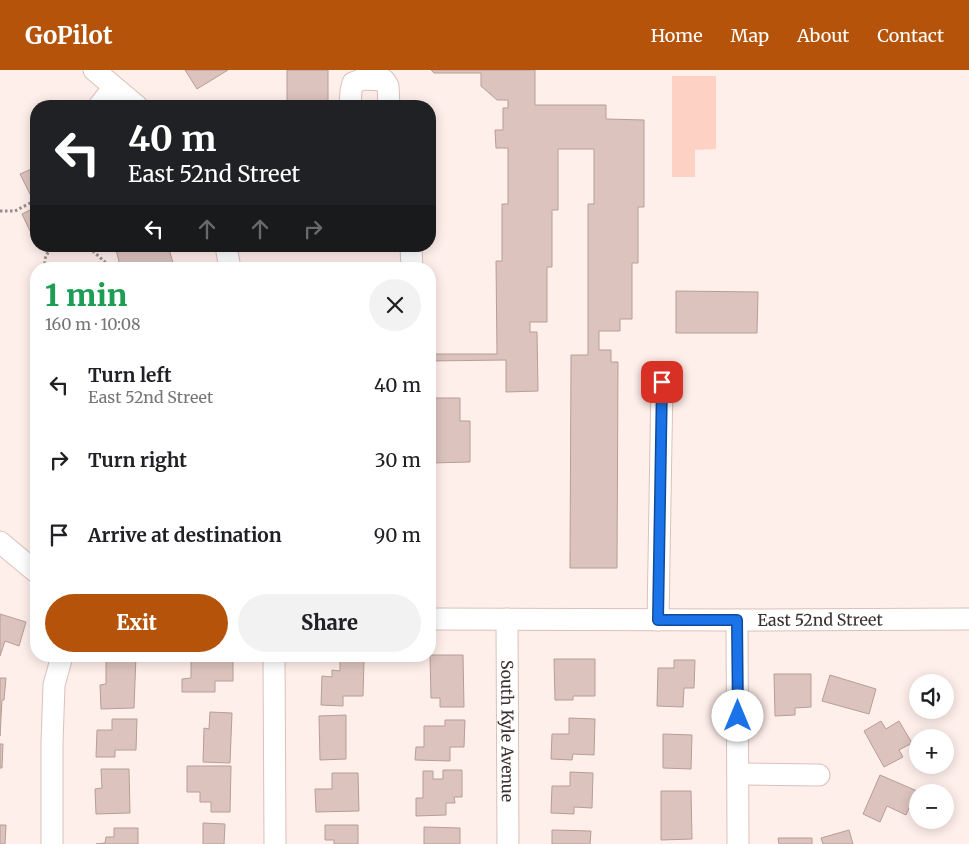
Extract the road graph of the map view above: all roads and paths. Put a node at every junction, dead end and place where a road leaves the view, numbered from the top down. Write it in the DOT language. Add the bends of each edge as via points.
graph roads {
  1 [pos="94,70"];
  2 [pos="114,87"];
  3 [pos="104,100"];
  4 [pos="130,100"];
  5 [pos="350,100"];
  6 [pos="389,100"];
  7 [pos="30,203"];
  8 [pos="0,211"];
  9 [pos="94,252"];
  10 [pos="105,262"];
  11 [pos="662,382"];
  12 [pos="0,542"];
  13 [pos="30,567"];
  14 [pos="436,619"];
  15 [pos="507,619"];
  16 [pos="969,619"];
  17 [pos="658,620"];
  18 [pos="737,620"];
  19 [pos="60,662"];
  20 [pos="274,662"];
  21 [pos="738,774"];
  22 [pos="819,775"];
  23 [pos="52,844"];
  24 [pos="275,844"];
  25 [pos="508,844"];
  26 [pos="738,844"];
  1 -- 2 [label="street"];
  2 -- 3 [label="street"];
  2 -- 4 [label="street"];
  5 -- 6 [label="street" via="353,83 363,79 384,80 388,86"];
  7 -- 8 [label="path" via="15,210"];
  9 -- 10 [label="path"];
  11 -- 17 [label="street"];
  12 -- 13 [label="street"];
  14 -- 15 [label="street, East 52nd Street"];
  15 -- 17 [label="street, East 52nd Street"];
  15 -- 25 [label="street, South Kyle Avenue"];
  16 -- 18 [label="street, East 52nd Street"];
  17 -- 18 [label="street, East 52nd Street"];
  18 -- 21 [label="street"];
  19 -- 23 [label="street" via="54,685"];
  20 -- 24 [label="street"];
  21 -- 22 [label="street"];
  21 -- 26 [label="street"];
}
